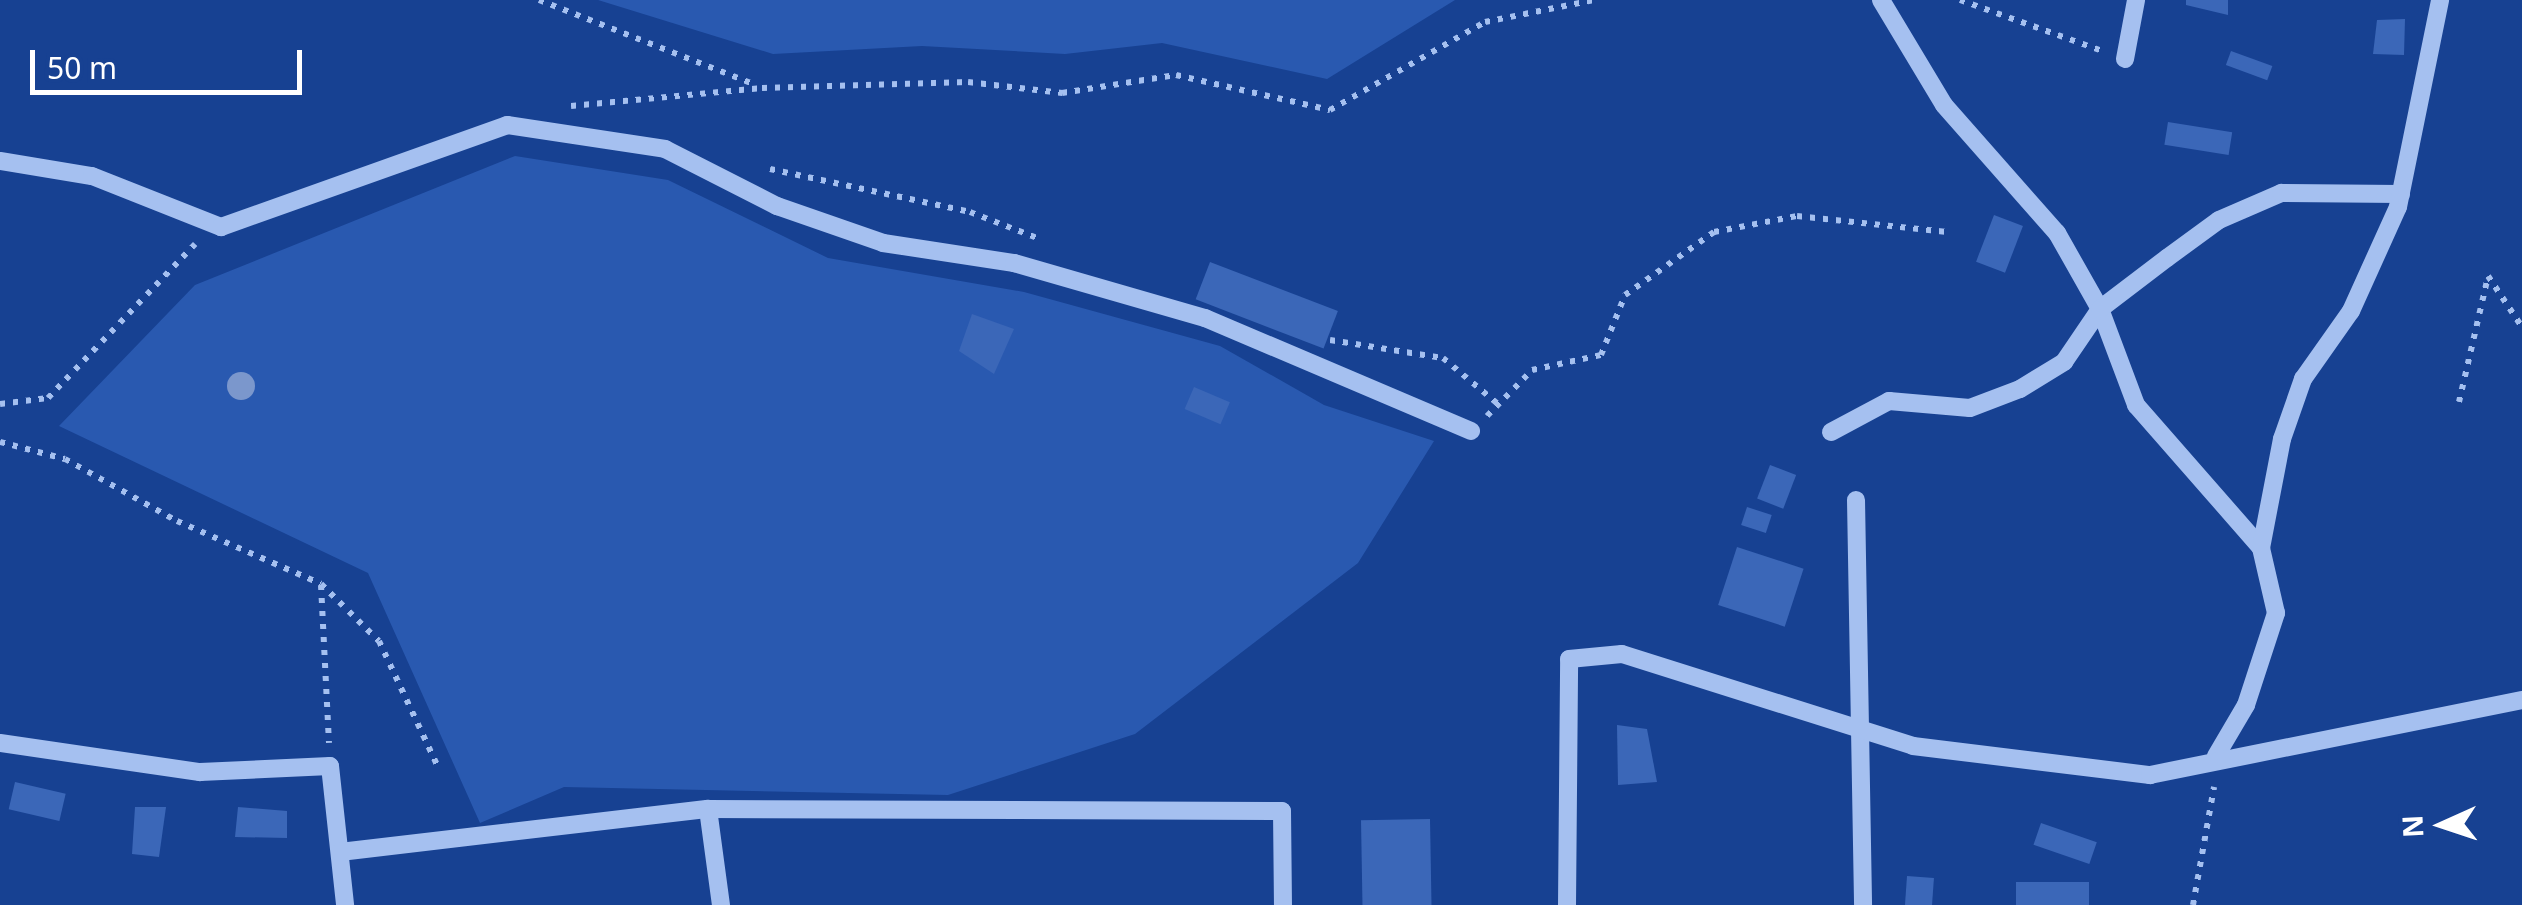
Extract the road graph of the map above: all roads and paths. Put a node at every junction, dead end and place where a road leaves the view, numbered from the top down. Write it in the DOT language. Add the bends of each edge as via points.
graph roads {
  1 [pos="539,0"];
  2 [pos="1594,0"];
  3 [pos="1880,0"];
  4 [pos="1960,0"];
  5 [pos="2136,0"];
  6 [pos="2440,0"];
  7 [pos="2125,59"];
  8 [pos="762,88"];
  9 [pos="562,109"];
  10 [pos="0,161"];
  11 [pos="2401,194"];
  12 [pos="221,227"];
  13 [pos="1946,232"];
  14 [pos="2100,309"];
  15 [pos="2522,327"];
  16 [pos="2460,402"];
  17 [pos="0,404"];
  18 [pos="1471,431"];
  19 [pos="1831,432"];
  20 [pos="0,442"];
  21 [pos="1856,500"];
  22 [pos="2261,548"];
  23 [pos="321,584"];
  24 [pos="2522,700"];
  25 [pos="1867,724"];
  26 [pos="0,743"];
  27 [pos="2216,756"];
  28 [pos="330,766"];
  29 [pos="438,769"];
  30 [pos="708,809"];
  31 [pos="340,852"];
  32 [pos="344,905"];
  33 [pos="721,905"];
  34 [pos="1283,905"];
  35 [pos="1567,905"];
  36 [pos="1864,905"];
  37 [pos="2194,905"];
  1 -- 8 [label="path"];
  2 -- 8 [label="path" via="1485,22 1330,110 1176,75 1062,93 968,82"];
  3 -- 14 [label="street" via="1944,106 2057,233"];
  4 -- 7 [label="path"];
  5 -- 7 [label="street"];
  6 -- 11 [label="street"];
  8 -- 9 [label="path" via="600,98"];
  10 -- 12 [label="street" via="92,176"];
  11 -- 14 [label="street" via="2281,193 2218,220"];
  11 -- 22 [label="street" via="2350,311 2303,379 2267,494"];
  12 -- 17 [label="path" via="176,257 48,398"];
  12 -- 18 [label="street" via="332,180 507,125 665,148 777,206 883,243 1014,262 1206,318"];
  13 -- 18 [label="path" via="1797,216 1714,232 1625,295 1601,355 1532,370"];
  14 -- 19 [label="street" via="2064,362 2020,388 1970,408 1889,401"];
  14 -- 22 [label="street" via="2136,405"];
  15 -- 16 [label="path" via="2488,276"];
  20 -- 23 [label="path" via="66,459 177,522"];
  21 -- 25 [label="street"];
  22 -- 27 [label="street" via="2276,613 2246,705"];
  23 -- 28 [label="path"];
  23 -- 29 [label="path" via="379,641"];
  24 -- 27 [label="street" via="2350,739"];
  25 -- 27 [label="street" via="1913,746 2150,776"];
  25 -- 35 [label="street" via="1622,654 1569,659"];
  25 -- 36 [label="street"];
  26 -- 28 [label="street" via="200,772"];
  27 -- 37 [label="path"];
  28 -- 31 [label="street"];
  30 -- 31 [label="street"];
  30 -- 33 [label="street"];
  30 -- 34 [label="street" via="1282,811"];
  31 -- 32 [label="street"];
}
